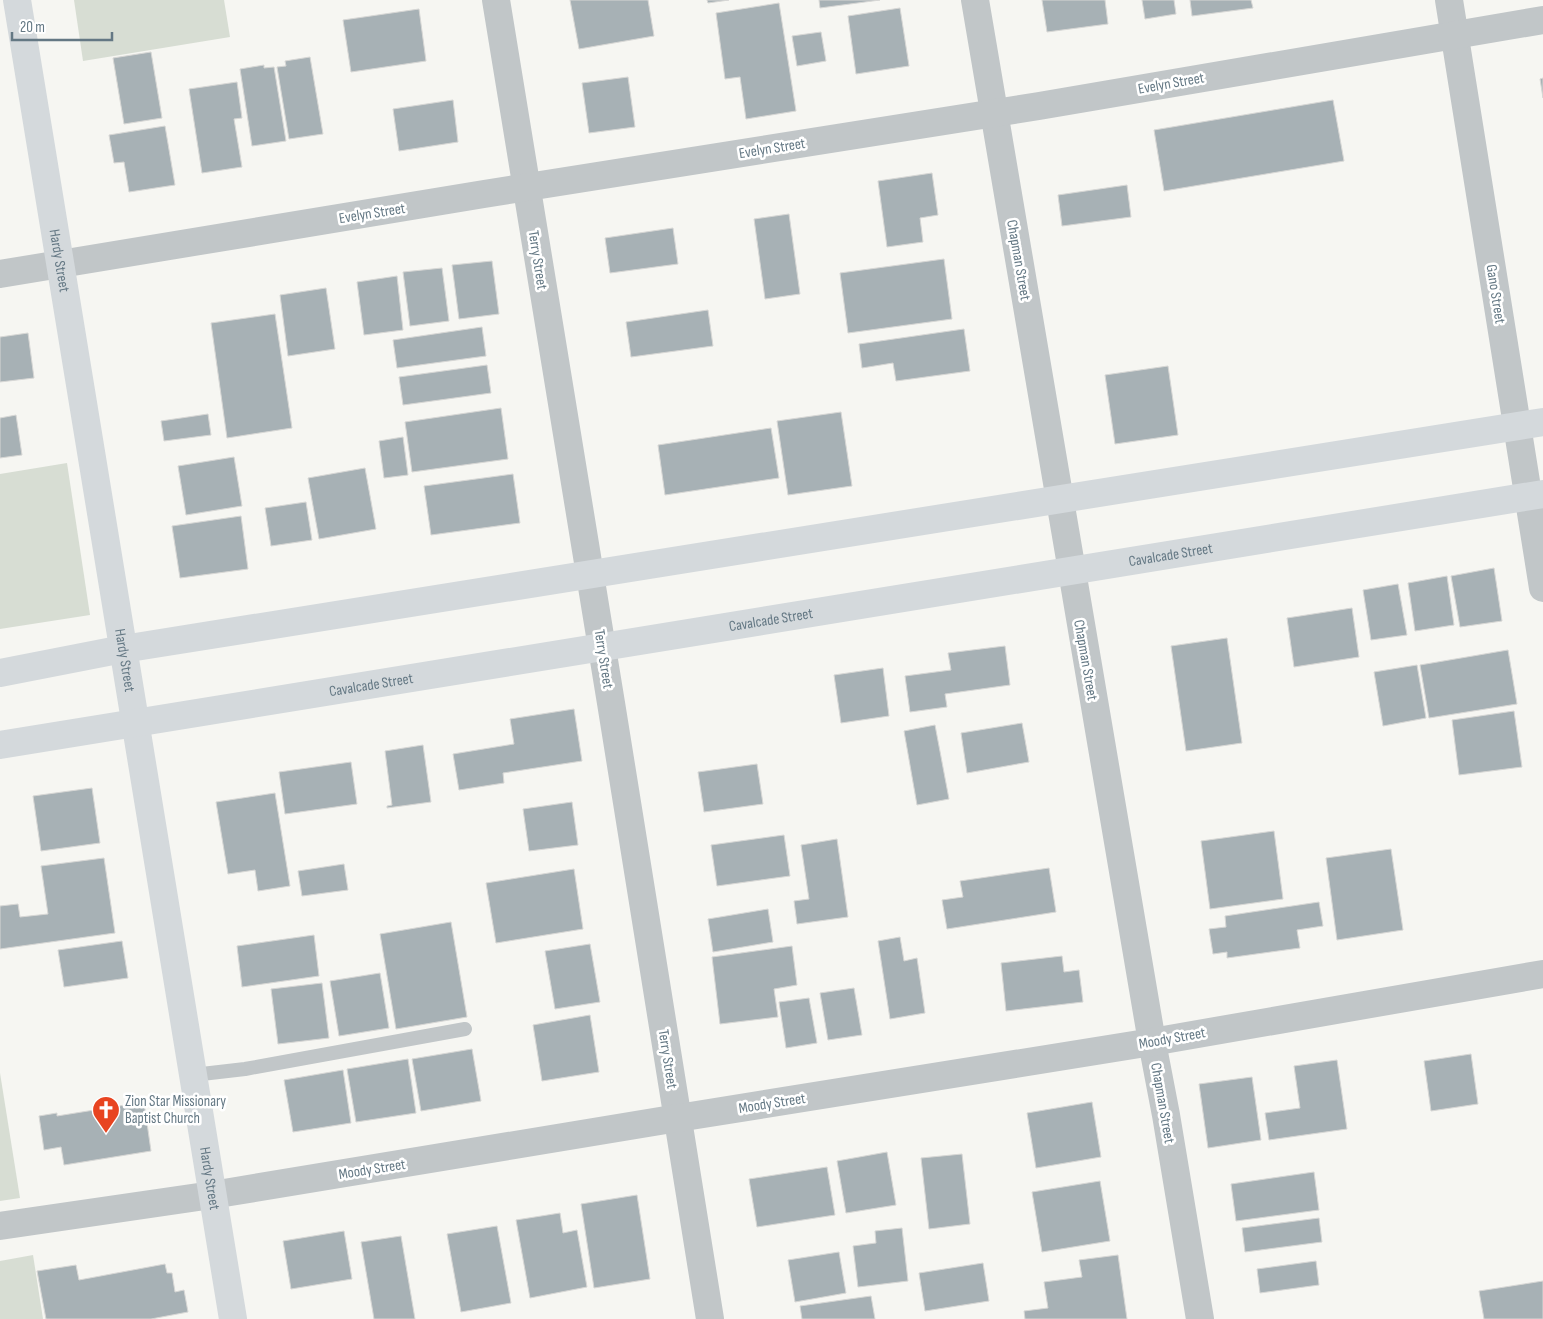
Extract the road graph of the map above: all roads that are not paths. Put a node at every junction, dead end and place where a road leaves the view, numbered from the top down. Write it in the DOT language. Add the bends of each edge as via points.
graph roads {
  1 [pos="17,0"];
  2 [pos="496,0"];
  3 [pos="975,0"];
  4 [pos="1449,0"];
  5 [pos="1543,20"];
  6 [pos="1455,36"];
  7 [pos="994,112"];
  8 [pos="526,188"];
  9 [pos="60,265"];
  10 [pos="0,274"];
  11 [pos="1530,425"];
  12 [pos="1535,495"];
  13 [pos="1060,500"];
  14 [pos="1071,570"];
  15 [pos="590,575"];
  16 [pos="1543,588"];
  17 [pos="602,647"];
  18 [pos="123,649"];
  19 [pos="0,673"];
  20 [pos="136,722"];
  21 [pos="0,745"];
  22 [pos="1543,974"];
  23 [pos="465,1029"];
  24 [pos="1152,1042"];
  25 [pos="193,1075"];
  26 [pos="678,1118"];
  27 [pos="212,1195"];
  28 [pos="0,1226"];
  29 [pos="233,1319"];
  30 [pos="710,1319"];
  31 [pos="1200,1319"];
  1 -- 9 [label="main road, Hardy Street"];
  2 -- 8 [label="street, Terry Street"];
  3 -- 7 [label="street, Chapman Street"];
  4 -- 6 [label="street, Gano Street"];
  5 -- 6 [label="street, Evelyn Street"];
  6 -- 7 [label="street, Evelyn Street"];
  6 -- 11 [label="street, Gano Street"];
  7 -- 8 [label="street, Evelyn Street"];
  7 -- 13 [label="street, Chapman Street"];
  8 -- 9 [label="street, Evelyn Street"];
  8 -- 15 [label="street, Terry Street"];
  9 -- 10 [label="street, Evelyn Street"];
  9 -- 18 [label="main road, Hardy Street"];
  11 -- 12 [label="street, Gano Street"];
  11 -- 13 [label="main road"];
  12 -- 14 [label="main road, Cavalcade Street"];
  12 -- 16 [label="street, Gano Street"];
  13 -- 14 [label="street, Chapman Street"];
  13 -- 15 [label="main road"];
  14 -- 17 [label="main road, Cavalcade Street"];
  14 -- 24 [label="street, Chapman Street"];
  15 -- 17 [label="street, Terry Street"];
  15 -- 18 [label="main road"];
  17 -- 20 [label="main road, Cavalcade Street"];
  17 -- 26 [label="street, Terry Street"];
  18 -- 19 [label="main road"];
  18 -- 20 [label="main road, Hardy Street"];
  20 -- 21 [label="main road, Cavalcade Street"];
  20 -- 25 [label="main road, Hardy Street"];
  22 -- 24 [label="street, Moody Street"];
  23 -- 25 [label="lane"];
  24 -- 26 [label="street, Moody Street"];
  24 -- 31 [label="street, Chapman Street"];
  25 -- 27 [label="main road, Hardy Street"];
  26 -- 27 [label="street, Moody Street"];
  26 -- 30 [label="street, Terry Street"];
  27 -- 28 [label="street, Moody Street"];
  27 -- 29 [label="main road, Hardy Street"];
}
